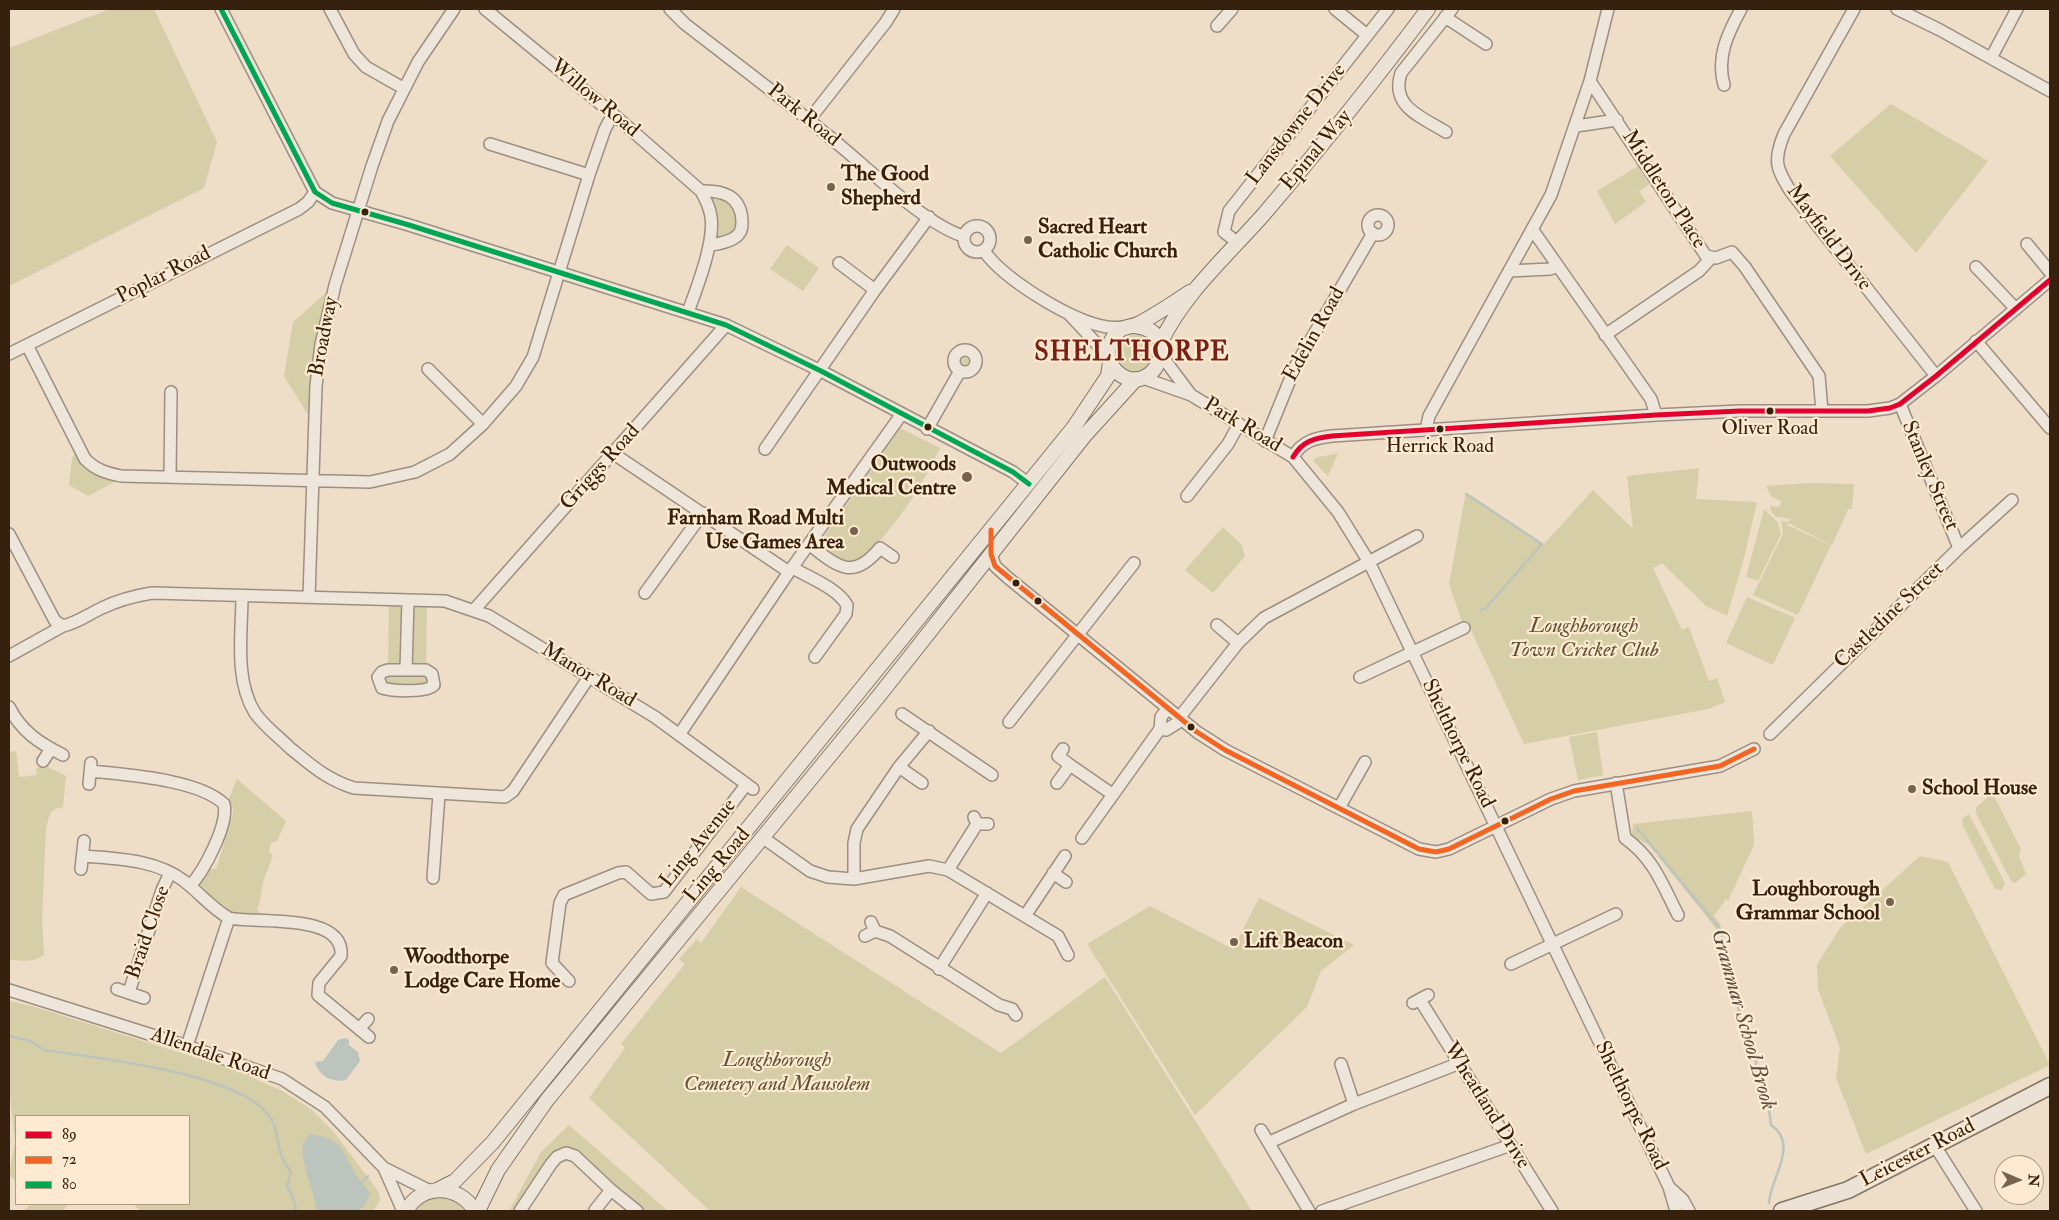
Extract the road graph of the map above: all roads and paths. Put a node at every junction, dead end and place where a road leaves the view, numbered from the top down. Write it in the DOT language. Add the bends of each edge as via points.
graph roads {
  1 [pos="221,9"];
  2 [pos="330,9"];
  3 [pos="454,9"];
  4 [pos="485,9"];
  5 [pos="670,9"];
  6 [pos="894,9"];
  7 [pos="1232,9"];
  8 [pos="1335,9"];
  9 [pos="1388,9"];
  10 [pos="1428,9"];
  11 [pos="1608,9"];
  12 [pos="1741,9"];
  13 [pos="1854,9"];
  14 [pos="1897,9"];
  15 [pos="2017,9"];
  16 [pos="1448,13"];
  17 [pos="1217,26"];
  18 [pos="1368,35"];
  19 [pos="1486,44"];
  20 [pos="1991,58"];
  21 [pos="1590,82"];
  22 [pos="1724,85"];
  23 [pos="403,88"];
  24 [pos="2050,91"];
  25 [pos="614,114"];
  26 [pos="809,120"];
  27 [pos="1617,120"];
  28 [pos="1576,126"];
  29 [pos="1447,132"];
  30 [pos="490,144"];
  31 [pos="589,175"];
  32 [pos="702,191"];
  33 [pos="315,192"];
  34 [pos="358,210"];
  35 [pos="929,217"];
  36 [pos="1532,229"];
  37 [pos="1373,233"];
  38 [pos="963,236"];
  39 [pos="1238,243"];
  40 [pos="2026,244"];
  41 [pos="709,245"];
  42 [pos="984,251"];
  43 [pos="1712,258"];
  44 [pos="839,263"];
  45 [pos="1558,266"];
  46 [pos="1976,266"];
  47 [pos="1509,271"];
  48 [pos="2050,272"];
  49 [pos="560,273"];
  50 [pos="2050,280"];
  51 [pos="1198,286"];
  52 [pos="875,290"];
  53 [pos="2016,309"];
  54 [pos="688,312"];
  55 [pos="1069,314"];
  56 [pos="726,326"];
  57 [pos="1130,326"];
  58 [pos="1605,335"];
  59 [pos="1976,341"];
  60 [pos="27,345"];
  61 [pos="1161,350"];
  62 [pos="9,354"];
  63 [pos="1109,359"];
  64 [pos="428,369"];
  65 [pos="821,371"];
  66 [pos="960,371"];
  67 [pos="1936,376"];
  68 [pos="1140,378"];
  69 [pos="171,392"];
  70 [pos="1191,395"];
  71 [pos="1900,404"];
  72 [pos="1822,411"];
  73 [pos="901,415"];
  74 [pos="1656,415"];
  75 [pos="483,424"];
  76 [pos="1239,424"];
  77 [pos="2049,425"];
  78 [pos="927,429"];
  79 [pos="1426,430"];
  80 [pos="1265,441"];
  81 [pos="765,449"];
  82 [pos="614,454"];
  83 [pos="1293,456"];
  84 [pos="170,477"];
  85 [pos="312,480"];
  86 [pos="1028,484"];
  87 [pos="1187,496"];
  88 [pos="2012,500"];
  89 [pos="703,513"];
  90 [pos="990,530"];
  91 [pos="9,534"];
  92 [pos="1417,536"];
  93 [pos="810,545"];
  94 [pos="1959,548"];
  95 [pos="991,554"];
  96 [pos="892,557"];
  97 [pos="1369,562"];
  98 [pos="1134,563"];
  99 [pos="791,570"];
  100 [pos="645,593"];
  101 [pos="242,596"];
  102 [pos="309,597"];
  103 [pos="408,600"];
  104 [pos="474,610"];
  105 [pos="1217,625"];
  106 [pos="63,626"];
  107 [pos="1464,628"];
  108 [pos="1077,634"];
  109 [pos="1238,643"];
  110 [pos="1412,652"];
  111 [pos="9,656"];
  112 [pos="816,656"];
  113 [pos="406,670"];
  114 [pos="589,677"];
  115 [pos="1360,677"];
  116 [pos="9,707"];
  117 [pos="1168,708"];
  118 [pos="902,714"];
  119 [pos="1181,719"];
  120 [pos="1009,722"];
  121 [pos="1160,728"];
  122 [pos="929,731"];
  123 [pos="1770,734"];
  124 [pos="679,735"];
  125 [pos="51,749"];
  126 [pos="1754,749"];
  127 [pos="1063,750"];
  128 [pos="63,755"];
  129 [pos="43,761"];
  130 [pos="1365,762"];
  131 [pos="1070,765"];
  132 [pos="899,767"];
  133 [pos="992,775"];
  134 [pos="922,783"];
  135 [pos="1057,783"];
  136 [pos="1616,783"];
  137 [pos="89,784"];
  138 [pos="750,787"];
  139 [pos="439,794"];
  140 [pos="1112,794"];
  141 [pos="1340,808"];
  142 [pos="980,822"];
  143 [pos="1496,825"];
  144 [pos="762,837"];
  145 [pos="1082,838"];
  146 [pos="84,841"];
  147 [pos="83,856"];
  148 [pos="1065,856"];
  149 [pos="82,869"];
  150 [pos="948,870"];
  151 [pos="170,873"];
  152 [pos="1053,873"];
  153 [pos="433,878"];
  154 [pos="854,880"];
  155 [pos="1066,882"];
  156 [pos="190,886"];
  157 [pos="987,893"];
  158 [pos="1616,914"];
  159 [pos="1678,915"];
  160 [pos="1026,916"];
  161 [pos="229,918"];
  162 [pos="870,930"];
  163 [pos="1553,944"];
  164 [pos="1069,957"];
  165 [pos="1511,964"];
  166 [pos="939,969"];
  167 [pos="569,981"];
  168 [pos="117,988"];
  169 [pos="9,990"];
  170 [pos="129,992"];
  171 [pos="144,998"];
  172 [pos="1420,999"];
  173 [pos="1015,1008"];
  174 [pos="368,1019"];
  175 [pos="360,1029"];
  176 [pos="369,1037"];
  177 [pos="187,1046"];
  178 [pos="1460,1063"];
  179 [pos="1340,1065"];
  180 [pos="2050,1086"];
  181 [pos="1354,1104"];
  182 [pos="1261,1130"];
  183 [pos="1270,1142"];
  184 [pos="1511,1145"];
  185 [pos="1935,1146"];
  186 [pos="384,1168"];
  187 [pos="1670,1187"];
  188 [pos="433,1190"];
  189 [pos="611,1190"];
  190 [pos="595,1210"];
  191 [pos="1674,1210"];
  192 [pos="404,1211"];
  193 [pos="474,1211"];
  194 [pos="478,1211"];
  195 [pos="520,1211"];
  196 [pos="638,1211"];
  197 [pos="1309,1211"];
  198 [pos="1322,1211"];
  199 [pos="1552,1211"];
  200 [pos="1689,1211"];
  201 [pos="1782,1211"];
  202 [pos="1976,1211"];
  1 -- 33 [label="street"];
  2 -- 23 [label="street" via="354,54 366,67"];
  3 -- 23 [label="street, Broadway"];
  4 -- 25 [label="street, Willow Road"];
  5 -- 26 [label="street, Park Road"];
  6 -- 26 [label="street"];
  7 -- 17 [label="street"];
  8 -- 18 [label="street"];
  9 -- 18 [label="street, Lansdowne Drive"];
  10 -- 39 [label="main road, Epinal Way" via="1374,81"];
  11 -- 21 [label="street"];
  12 -- 22 [label="street" via="1725,42 1721,71"];
  13 -- 67 [label="street, Mayfield Drive" via="1784,134 1778,148 1777,169 1791,192"];
  14 -- 20 [label="street"];
  15 -- 20 [label="street"];
  16 -- 19 [label="street"];
  16 -- 29 [label="street" via="1401,73 1398,85 1399,94 1409,109"];
  18 -- 39 [label="street, Lansdowne Drive" via="1229,211 1224,232"];
  20 -- 24 [label="street"];
  21 -- 27 [label="street, Middleton Place"];
  21 -- 28 [label="street"];
  23 -- 34 [label="street, Broadway"];
  25 -- 31 [label="street" via="605,129"];
  25 -- 32 [label="street, Willow Road"];
  26 -- 35 [label="street, Park Road"];
  27 -- 28 [label="street, Middleton Place"];
  27 -- 43 [label="street, Middleton Place" via="1706,256"];
  28 -- 36 [label="street" via="1554,188"];
  30 -- 31 [label="street"];
  31 -- 49 [label="street"];
  32 -- 41 [label="street, Willow Road" via="711,217"];
  32 -- 41 [label="street" via="732,196 737,200 741,214 738,235"];
  33 -- 34 [label="street" via="332,203"];
  33 -- 60 [label="street, Poplar Road" via="299,208"];
  34 -- 49 [label="street"];
  34 -- 85 [label="street, Broadway" via="321,344 313,424"];
  35 -- 38 [label="street, Park Road" via="943,228"];
  35 -- 52 [label="street"];
  36 -- 45 [label="street"];
  36 -- 47 [label="street"];
  37 -- 80 [label="street, Edelin Road" via="1296,365"];
  38 -- 42 [label="street, Park Road" via="967,249 975,253"];
  38 -- 42 [label="street" via="972,226 986,229 990,241"];
  39 -- 51 [label="main road, Epinal Way"];
  40 -- 48 [label="street"];
  41 -- 54 [label="street, Willow Road"];
  42 -- 55 [label="street, Park Road" via="1004,274"];
  43 -- 58 [label="street, Middleton Place" via="1699,271"];
  43 -- 72 [label="street, Middleton Place" via="1732,252 1739,258 1819,376"];
  44 -- 52 [label="street"];
  45 -- 47 [label="street"];
  45 -- 58 [label="street"];
  46 -- 53 [label="street"];
  47 -- 79 [label="street" via="1429,416"];
  49 -- 54 [label="street"];
  49 -- 75 [label="street" via="533,358 516,386"];
  50 -- 53 [label="street, Park Road"];
  51 -- 57 [label="main road, Epinal Way" via="1160,312"];
  51 -- 61 [label="main road, Epinal Way"];
  52 -- 65 [label="street"];
  53 -- 59 [label="street, Park Road"];
  54 -- 56 [label="street"];
  55 -- 57 [label="street, Park Road" via="1108,328"];
  55 -- 63 [label="street, Park Road"];
  56 -- 65 [label="street"];
  56 -- 82 [label="street, Griggs Road"];
  57 -- 61 [label="main road" via="1148,329"];
  57 -- 63 [label="main road" via="1114,336 1108,349"];
  58 -- 74 [label="street" via="1651,398"];
  59 -- 67 [label="street, Park Road"];
  59 -- 77 [label="street"];
  60 -- 62 [label="street, Poplar Road"];
  60 -- 84 [label="street" via="85,459 94,468 121,476"];
  61 -- 68 [label="main road" via="1156,369"];
  61 -- 70 [label="street, Park Road"];
  63 -- 68 [label="main road" via="1120,375"];
  63 -- 86 [label="main road, Ling Road" via="1108,376 1100,390"];
  64 -- 75 [label="street"];
  65 -- 73 [label="street"];
  65 -- 81 [label="street"];
  66 -- 78 [label="street"];
  67 -- 71 [label="street, Park Road"];
  68 -- 70 [label="street, Park Road"];
  68 -- 95 [label="main road, Ling Road" via="1086,434"];
  69 -- 84 [label="street"];
  70 -- 76 [label="street, Park Road"];
  71 -- 72 [label="street, Park Road" via="1868,411"];
  71 -- 94 [label="street, Stanley Street"];
  72 -- 74 [label="street, Park Road"];
  73 -- 78 [label="street"];
  73 -- 93 [label="street"];
  74 -- 79 [label="street, Park Road"];
  75 -- 85 [label="street" via="450,454 414,472 370,482"];
  76 -- 80 [label="street, Park Road"];
  76 -- 87 [label="street" via="1228,444"];
  78 -- 86 [label="street" via="1014,472"];
  79 -- 83 [label="street, Park Road" via="1314,438"];
  80 -- 83 [label="street, Park Road"];
  82 -- 89 [label="street"];
  82 -- 104 [label="street, Griggs Road"];
  83 -- 97 [label="street, Shelthorpe Road" via="1338,512"];
  84 -- 85 [label="street"];
  85 -- 102 [label="street, Broadway"];
  86 -- 90 [label="main road, Ling Road"];
  88 -- 94 [label="street, Castledine Street"];
  89 -- 99 [label="street"];
  89 -- 100 [label="street"];
  90 -- 95 [label="main road"];
  90 -- 188 [label="main road, Ling Road" via="493,1142 455,1182"];
  91 -- 106 [label="street" via="54,621"];
  92 -- 97 [label="street"];
  93 -- 96 [label="street" via="848,569 865,564 884,543"];
  93 -- 99 [label="street"];
  94 -- 123 [label="street, Castledine Street"];
  95 -- 108 [label="street" via="995,566 1007,578"];
  95 -- 144 [label="main road, Ling Road"];
  97 -- 109 [label="street" via="1273,612"];
  97 -- 110 [label="street, Shelthorpe Road"];
  98 -- 108 [label="street"];
  99 -- 112 [label="street" via="836,594 847,605 846,614 820,640"];
  99 -- 124 [label="street"];
  101 -- 102 [label="street, Manor Road"];
  101 -- 106 [label="street, Manor Road" via="152,593 116,602"];
  101 -- 139 [label="street" via="241,659 245,690 254,712 270,732 338,783 354,788"];
  102 -- 103 [label="street, Manor Road"];
  103 -- 104 [label="street, Manor Road" via="445,601"];
  103 -- 113 [label="street"];
  104 -- 114 [label="street, Manor Road"];
  105 -- 109 [label="street"];
  106 -- 111 [label="street, Manor Road"];
  107 -- 110 [label="street"];
  108 -- 117 [label="street"];
  108 -- 120 [label="street"];
  109 -- 119 [label="street"];
  110 -- 115 [label="street"];
  110 -- 143 [label="street, Shelthorpe Road"];
  114 -- 124 [label="street, Manor Road"];
  114 -- 139 [label="street" via="506,797"];
  116 -- 125 [label="street" via="19,725"];
  117 -- 119 [label="street"];
  117 -- 121 [label="street" via="1161,717"];
  118 -- 122 [label="street"];
  119 -- 121 [label="street" via="1166,730"];
  119 -- 141 [label="street" via="1225,750"];
  121 -- 140 [label="street"];
  122 -- 132 [label="street"];
  122 -- 133 [label="street"];
  124 -- 138 [label="street, Manor Road"];
  125 -- 128 [label="street"];
  125 -- 129 [label="street"];
  126 -- 136 [label="street" via="1720,766"];
  127 -- 131 [label="street" via="1058,756"];
  130 -- 141 [label="street"];
  131 -- 135 [label="street"];
  131 -- 140 [label="street"];
  132 -- 134 [label="street"];
  132 -- 154 [label="street" via="857,829"];
  136 -- 143 [label="street" via="1574,791"];
  136 -- 159 [label="street" via="1620,841 1642,850"];
  137 -- 156 [label="street" via="91,767 172,782 213,796 224,804 209,859"];
  138 -- 167 [label="street, Ling Avenue" via="664,892 651,894 626,869 567,893 561,899 552,963"];
  139 -- 153 [label="street"];
  140 -- 145 [label="street"];
  141 -- 143 [label="street" via="1428,852 1449,849"];
  142 -- 150 [label="street"];
  143 -- 163 [label="street, Shelthorpe Road"];
  144 -- 154 [label="street" via="810,871"];
  144 -- 194 [label="main road, Ling Road" via="547,1100 498,1170"];
  146 -- 147 [label="street"];
  147 -- 149 [label="street"];
  147 -- 151 [label="street" via="144,863"];
  148 -- 152 [label="street"];
  150 -- 154 [label="street" via="913,867"];
  150 -- 157 [label="street"];
  151 -- 156 [label="street"];
  151 -- 170 [label="street, Braid Close"];
  152 -- 155 [label="street"];
  152 -- 160 [label="street"];
  156 -- 161 [label="street" via="210,906"];
  157 -- 160 [label="street"];
  157 -- 166 [label="street"];
  158 -- 163 [label="street"];
  160 -- 164 [label="street" via="1058,936"];
  161 -- 175 [label="street" via="293,922 321,929 335,937 341,946 341,956 319,982 317,991 322,999"];
  161 -- 177 [label="street"];
  162 -- 166 [label="street" via="890,936"];
  163 -- 165 [label="street"];
  163 -- 187 [label="street, Shelthorpe Road"];
  166 -- 173 [label="street" via="999,1005"];
  168 -- 170 [label="street, Braid Close"];
  169 -- 177 [label="street, Allendale Road"];
  170 -- 171 [label="street, Braid Close"];
  172 -- 178 [label="street, Wheatland Drive"];
  174 -- 175 [label="street"];
  175 -- 176 [label="street"];
  177 -- 186 [label="street, Allendale Road" via="268,1074 307,1093 338,1118"];
  178 -- 181 [label="street"];
  178 -- 184 [label="street, Wheatland Drive"];
  179 -- 181 [label="street"];
  180 -- 185 [label="highway, Leicester Road"];
  181 -- 183 [label="street"];
  182 -- 183 [label="street"];
  183 -- 197 [label="street"];
  184 -- 198 [label="street"];
  184 -- 199 [label="street, Wheatland Drive"];
  185 -- 201 [label="highway, Leicester Road" via="1848,1190"];
  185 -- 202 [label="street"];
  186 -- 188 [label="street, Allendale Road"];
  186 -- 192 [label="street, Allendale Road"];
  187 -- 191 [label="street, Shelthorpe Road"];
  187 -- 200 [label="street, Shelthorpe Road"];
  188 -- 192 [label="main road, Ling Road" via="418,1197"];
  188 -- 193 [label="main road" via="460,1195"];
  189 -- 190 [label="street"];
  189 -- 195 [label="street" via="575,1156 562,1154 551,1164"];
  189 -- 196 [label="street"];
}
